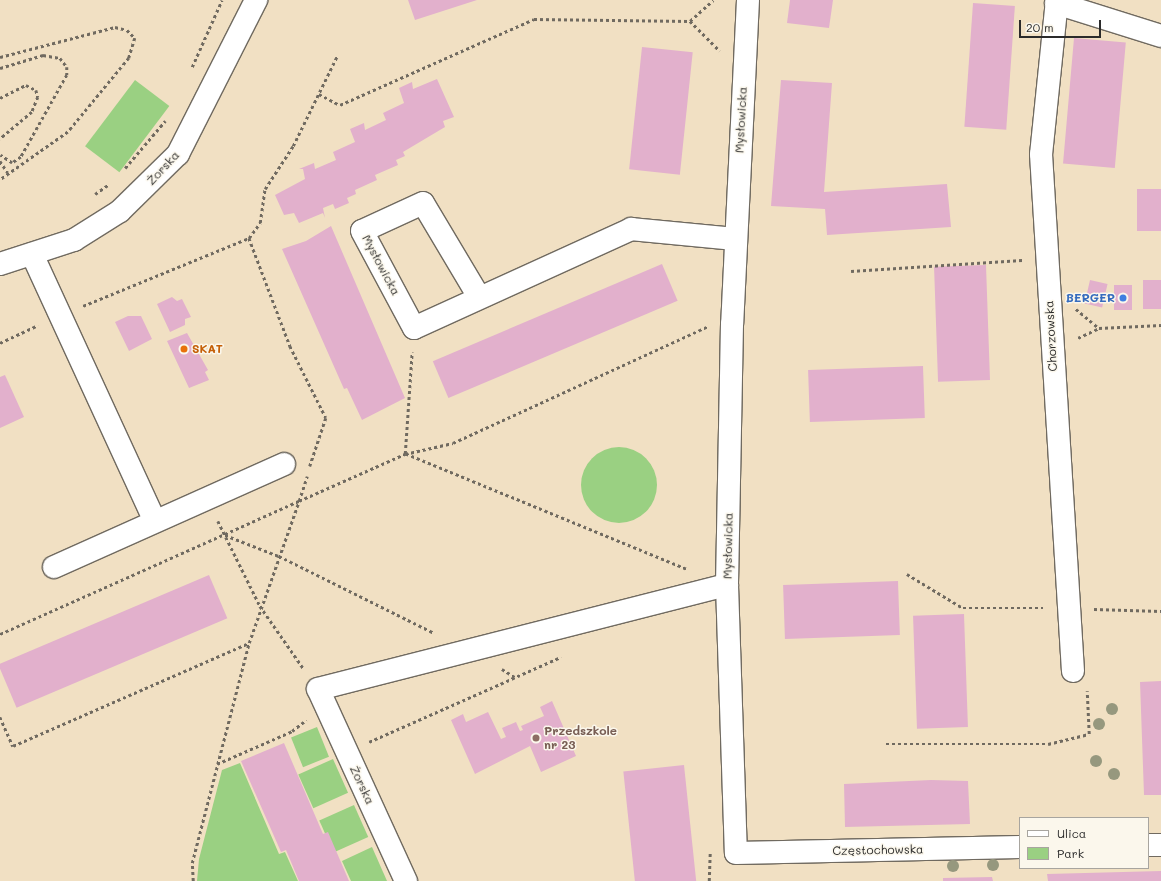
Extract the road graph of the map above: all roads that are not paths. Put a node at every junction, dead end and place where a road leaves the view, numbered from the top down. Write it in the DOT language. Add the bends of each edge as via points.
graph roads {
  1 [pos="256,0"];
  2 [pos="748,0"];
  3 [pos="1057,1"];
  4 [pos="1161,36"];
  5 [pos="735,239"];
  6 [pos="32,254"];
  7 [pos="0,264"];
  8 [pos="479,298"];
  9 [pos="284,464"];
  10 [pos="155,521"];
  11 [pos="54,567"];
  12 [pos="727,585"];
  13 [pos="1073,672"];
  14 [pos="1149,845"];
  15 [pos="1161,845"];
  16 [pos="1019,847"];
  17 [pos="736,853"];
  18 [pos="406,881"];
  1 -- 6 [label="street, Żorska" via="178,154 120,211 74,240"];
  2 -- 5 [label="street, Mysłowicka"];
  3 -- 4 [label="street"];
  3 -- 13 [label="street, Chorzowska" via="1041,154 1067,608"];
  5 -- 8 [label="street" via="631,229"];
  5 -- 12 [label="street, Mysłowicka"];
  6 -- 7 [label="street, Żorska"];
  6 -- 10 [label="street"];
  8 -- 8 [label="street, Mysłowicka" via="414,328 362,231 423,203"];
  9 -- 10 [label="street"];
  10 -- 11 [label="street"];
  12 -- 17 [label="street, Mysłowicka"];
  12 -- 18 [label="street, Żorska" via="322,697"];
  14 -- 15 [label="street"];
  16 -- 17 [label="street, Częstochowska"];
}
